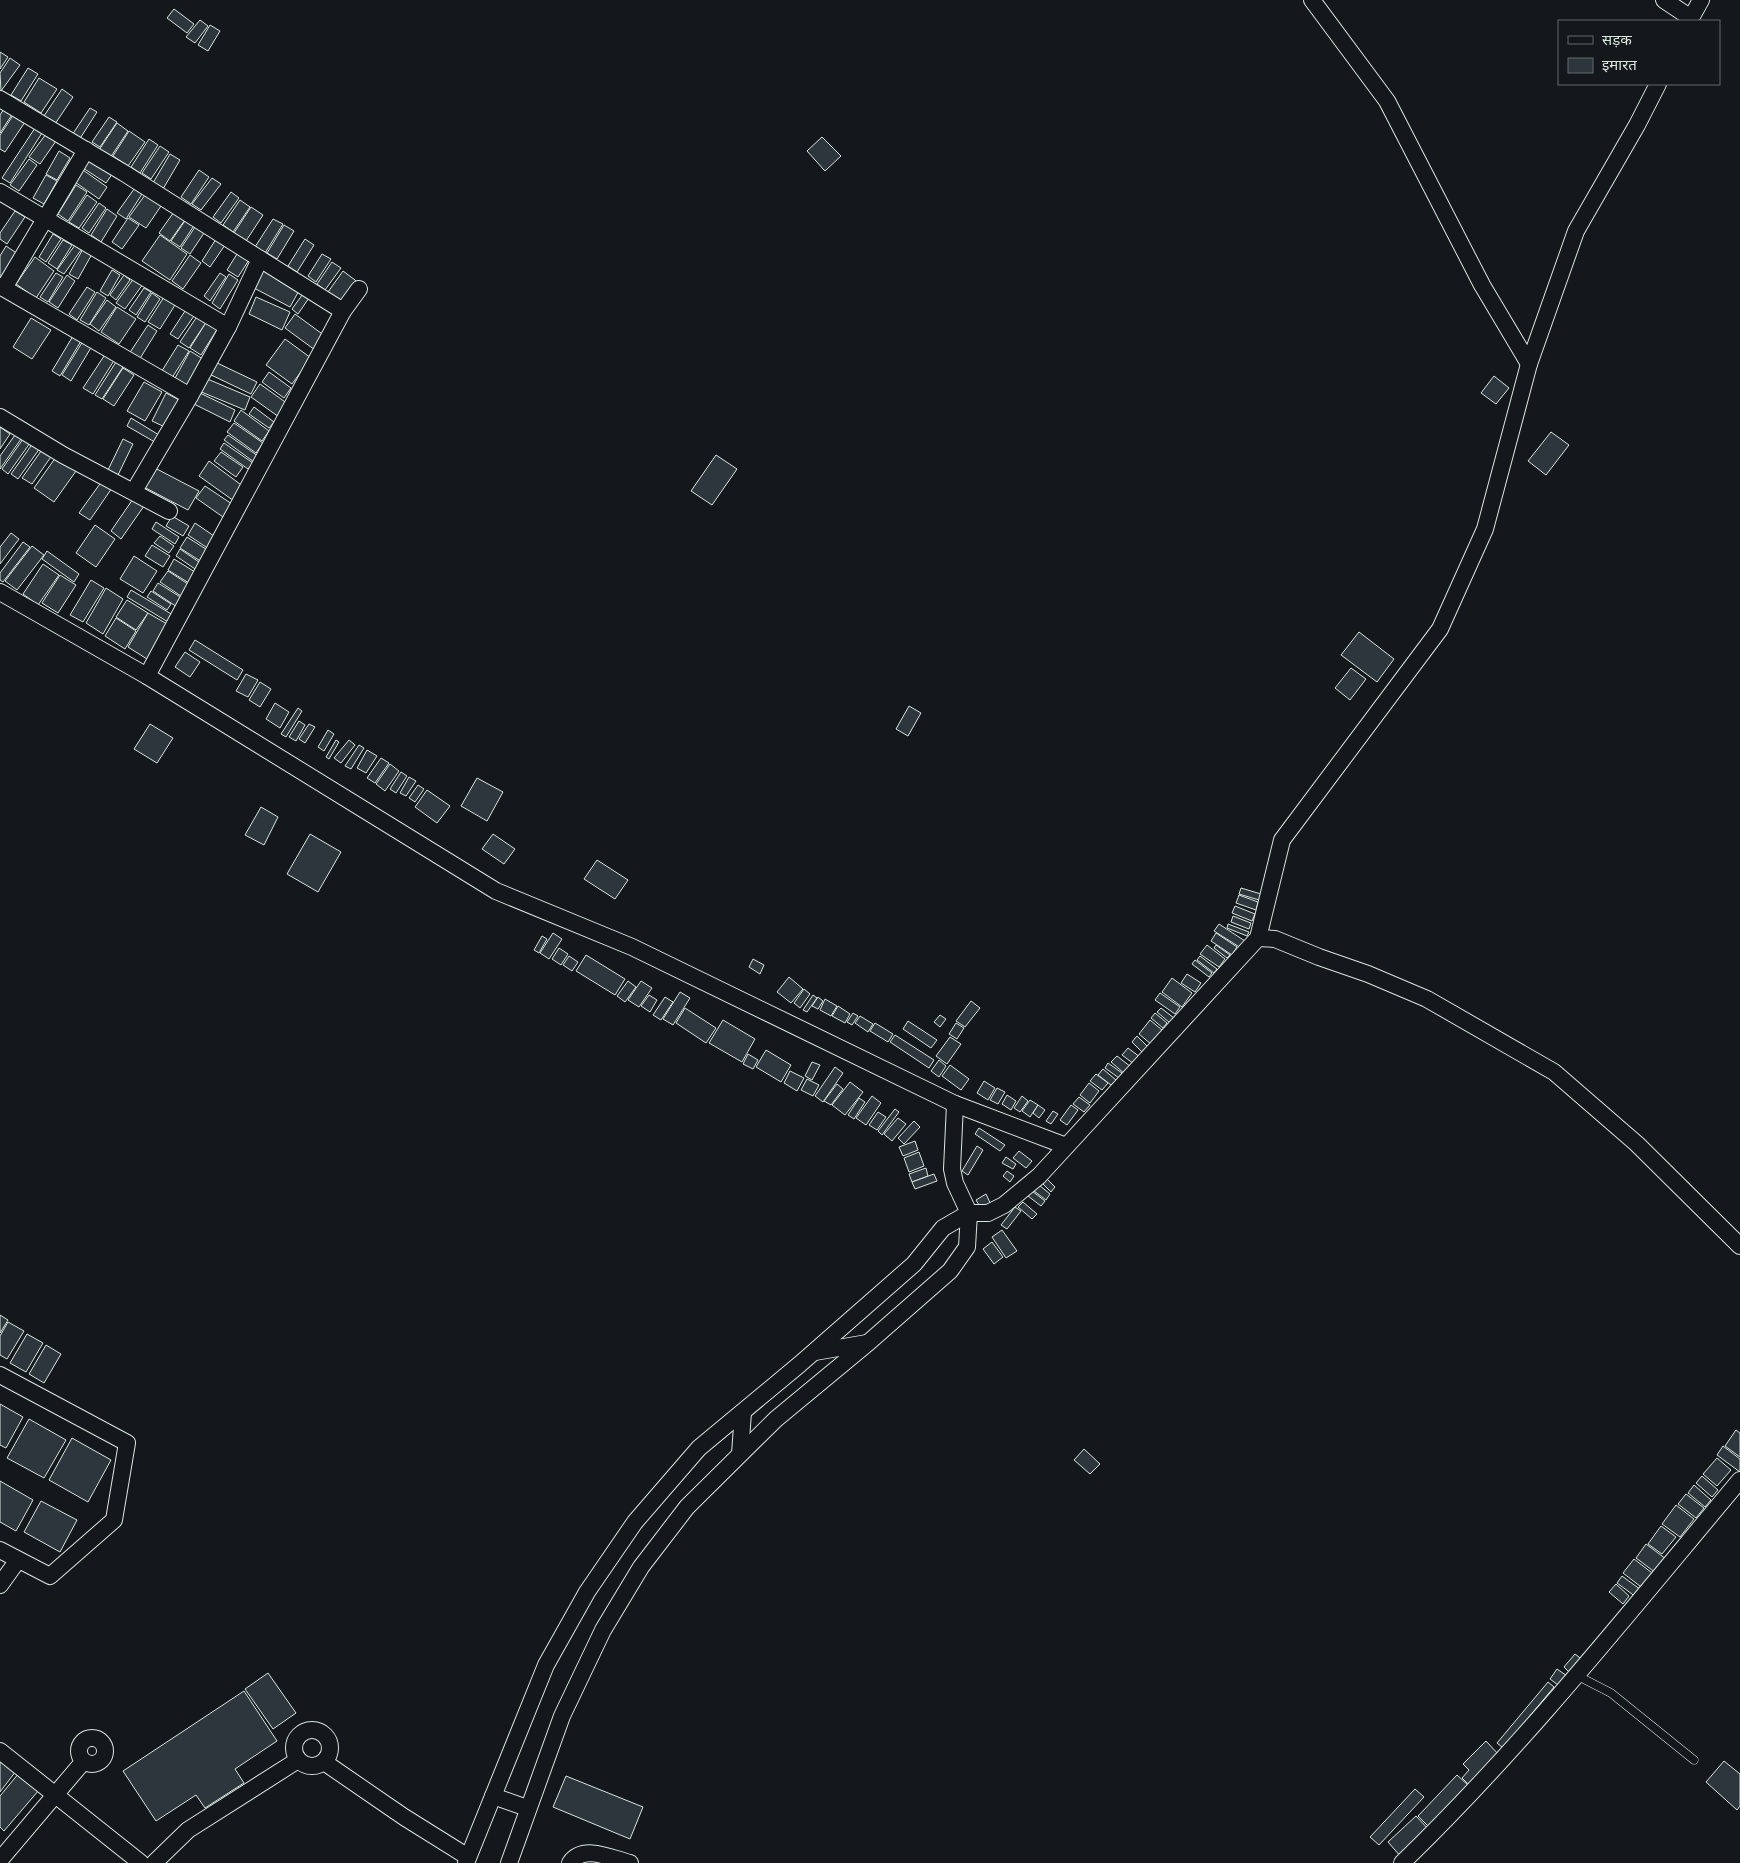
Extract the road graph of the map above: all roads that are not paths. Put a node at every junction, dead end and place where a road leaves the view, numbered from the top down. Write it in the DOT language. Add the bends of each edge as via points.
graph roads {
  1 [pos="1312,0"];
  2 [pos="1664,0"];
  3 [pos="1701,0"];
  4 [pos="1690,20"];
  5 [pos="1657,85"];
  6 [pos="0,99"];
  7 [pos="86,150"];
  8 [pos="0,192"];
  9 [pos="46,219"];
  10 [pos="260,259"];
  11 [pos="2,287"];
  12 [pos="359,289"];
  13 [pos="342,311"];
  14 [pos="228,328"];
  15 [pos="1528,364"];
  16 [pos="190,396"];
  17 [pos="0,417"];
  18 [pos="134,491"];
  19 [pos="169,511"];
  20 [pos="0,592"];
  21 [pos="146,676"];
  22 [pos="1258,938"];
  23 [pos="955,1104"];
  24 [pos="1066,1146"];
  25 [pos="969,1213"];
  26 [pos="1740,1246"];
  27 [pos="869,1342"];
  28 [pos="814,1352"];
  29 [pos="0,1375"];
  30 [pos="783,1379"];
  31 [pos="799,1398"];
  32 [pos="743,1412"];
  33 [pos="740,1454"];
  34 [pos="1740,1480"];
  35 [pos="0,1550"];
  36 [pos="18,1560"];
  37 [pos="0,1585"];
  38 [pos="1576,1674"];
  39 [pos="0,1750"];
  40 [pos="298,1760"];
  41 [pos="1694,1760"];
  42 [pos="83,1762"];
  43 [pos="324,1762"];
  44 [pos="57,1795"];
  45 [pos="493,1796"];
  46 [pos="527,1808"];
  47 [pos="0,1860"];
  48 [pos="467,1860"];
  49 [pos="141,1863"];
  50 [pos="154,1863"];
  51 [pos="509,1863"];
  52 [pos="570,1863"];
  53 [pos="630,1863"];
  54 [pos="1402,1863"];
  1 -- 15 [label="street" via="1387,101 1482,285"];
  2 -- 4 [label="street"];
  3 -- 4 [label="street"];
  5 -- 15 [label="street" via="1576,231"];
  6 -- 7 [label="street"];
  7 -- 9 [label="street"];
  7 -- 10 [label="street"];
  8 -- 9 [label="street"];
  9 -- 11 [label="street"];
  9 -- 14 [label="street"];
  10 -- 13 [label="street"];
  10 -- 14 [label="street"];
  11 -- 16 [label="street"];
  12 -- 13 [label="street"];
  13 -- 21 [label="street"];
  14 -- 16 [label="street"];
  15 -- 22 [label="street" via="1485,529 1440,629 1282,840"];
  16 -- 18 [label="street"];
  17 -- 18 [label="street"];
  18 -- 19 [label="street"];
  20 -- 21 [label="street"];
  21 -- 23 [label="street" via="496,891 632,947"];
  22 -- 24 [label="street"];
  22 -- 26 [label="street" via="1274,938 1427,999 1554,1072 1637,1144"];
  23 -- 24 [label="street"];
  23 -- 25 [label="street" via="952,1169"];
  24 -- 25 [label="street" via="1039,1176 1004,1205 988,1213"];
  25 -- 27 [label="street" via="967,1247 957,1262"];
  25 -- 28 [label="street" via="943,1228 914,1264"];
  27 -- 28 [label="street"];
  27 -- 31 [label="street"];
  28 -- 30 [label="street"];
  29 -- 36 [label="street" via="126,1443 114,1520 50,1576"];
  30 -- 31 [label="street"];
  30 -- 32 [label="street"];
  31 -- 33 [label="street"];
  32 -- 33 [label="street"];
  32 -- 45 [label="street" via="699,1448 635,1522 587,1592 546,1665"];
  33 -- 46 [label="street" via="687,1507 636,1574 603,1630 562,1716"];
  34 -- 38 [label="street"];
  35 -- 36 [label="street"];
  36 -- 37 [label="street"];
  38 -- 41 [label="lane" via="1611,1693"];
  38 -- 54 [label="street" via="1440,1826"];
  39 -- 44 [label="street"];
  40 -- 43 [label="street" via="311,1767"];
  40 -- 43 [label="street" via="294,1743 301,1733 313,1729 328,1738 330,1750"];
  40 -- 50 [label="street" via="188,1830"];
  42 -- 44 [label="street"];
  43 -- 48 [label="street"];
  44 -- 47 [label="street"];
  44 -- 49 [label="street"];
  45 -- 46 [label="street"];
  45 -- 48 [label="street"];
  46 -- 51 [label="street"];
  52 -- 53 [label="street" via="576,1855 585,1852"];
}
